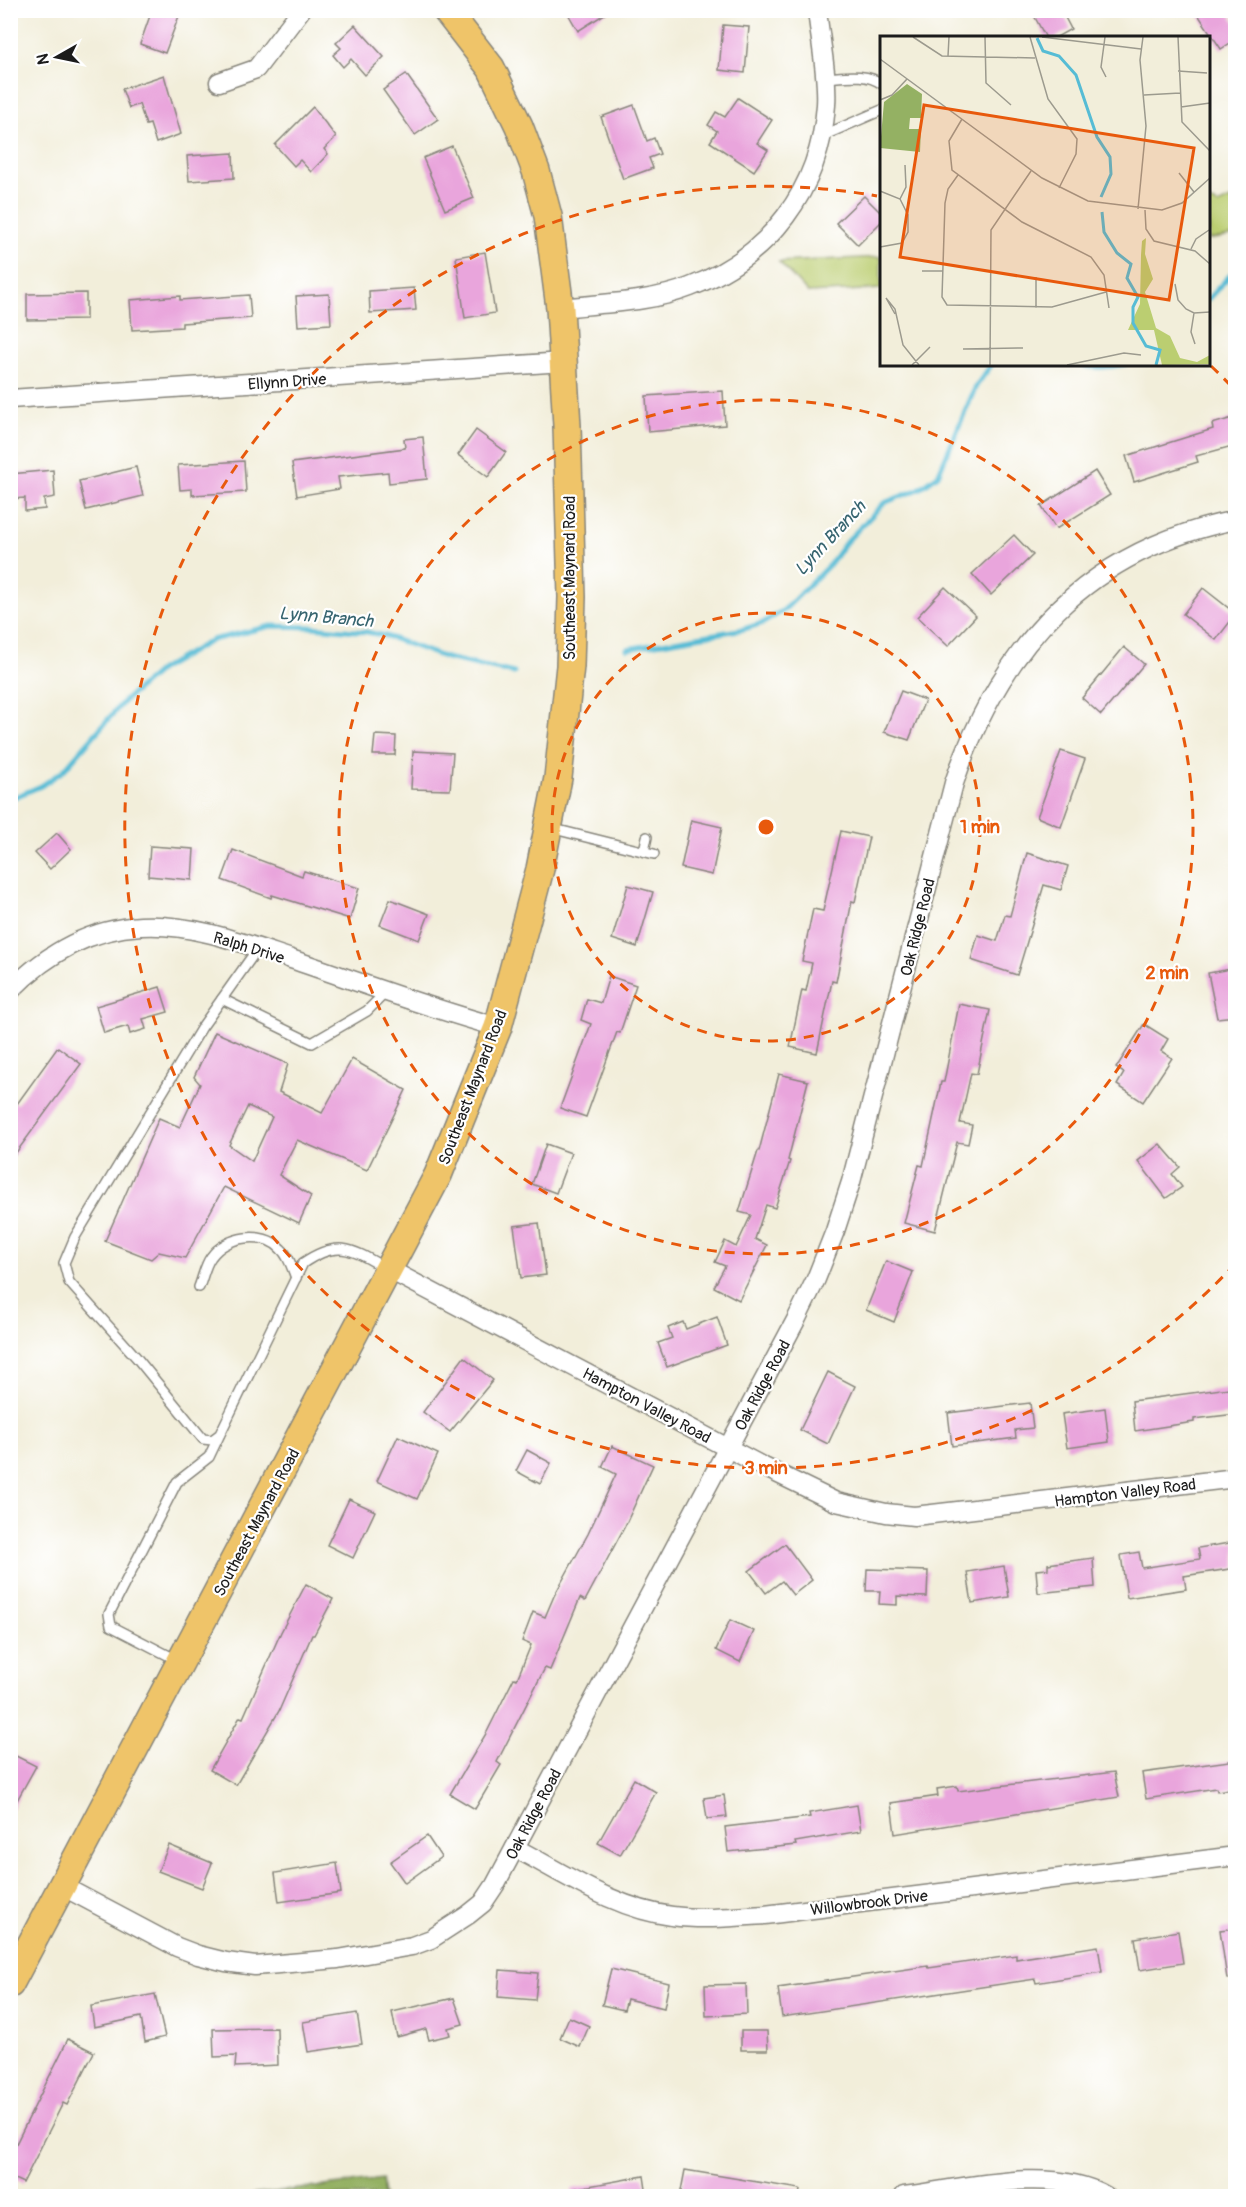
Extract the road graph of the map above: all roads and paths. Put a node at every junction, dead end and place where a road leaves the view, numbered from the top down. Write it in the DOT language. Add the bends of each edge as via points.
graph roads {
  1 [pos="301,10"];
  2 [pos="446,10"];
  3 [pos="817,10"];
  4 [pos="824,78"];
  5 [pos="219,82"];
  6 [pos="880,82"];
  7 [pos="880,111"];
  8 [pos="822,136"];
  9 [pos="560,308"];
  10 [pos="563,362"];
  11 [pos="10,399"];
  12 [pos="1236,520"];
  13 [pos="548,828"];
  14 [pos="647,837"];
  15 [pos="258,948"];
  16 [pos="10,991"];
  17 [pos="387,992"];
  18 [pos="222,999"];
  19 [pos="498,1027"];
  20 [pos="390,1270"];
  21 [pos="296,1278"];
  22 [pos="199,1287"];
  23 [pos="220,1434"];
  24 [pos="728,1448"];
  25 [pos="1236,1478"];
  26 [pos="181,1662"];
  27 [pos="515,1848"];
  28 [pos="1236,1856"];
  29 [pos="62,1886"];
  30 [pos="10,1984"];
  31 [pos="904,2196"];
  32 [pos="1106,2196"];
  1 -- 5 [label="street" via="256,69"];
  2 -- 9 [label="main road, Southeast Maynard Road" via="491,68 519,126 548,216"];
  3 -- 4 [label="street"];
  4 -- 6 [label="lane" via="852,76 874,78"];
  4 -- 8 [label="street"];
  7 -- 8 [label="lane"];
  8 -- 9 [label="street" via="813,171 799,198 779,226 730,266 688,288 661,295"];
  9 -- 10 [label="main road, Southeast Maynard Road"];
  10 -- 11 [label="street, Ellynn Drive"];
  10 -- 13 [label="main road, Southeast Maynard Road" via="572,608 570,666"];
  12 -- 24 [label="street, Oak Ridge Road" via="1161,541 1133,554 1085,586 1037,631 990,698 954,783 856,1164 835,1231 802,1307"];
  13 -- 14 [label="lane" via="649,852"];
  13 -- 19 [label="main road, Southeast Maynard Road"];
  15 -- 16 [label="street, Ralph Drive" via="177,927 120,929 76,942 55,953"];
  15 -- 17 [label="street, Ralph Drive"];
  15 -- 18 [label="lane"];
  17 -- 18 [label="lane" via="368,1011 312,1043"];
  17 -- 19 [label="street, Ralph Drive"];
  18 -- 23 [label="lane" via="87,1217 64,1263 69,1282 203,1439 212,1440"];
  19 -- 20 [label="main road, Southeast Maynard Road" via="438,1175"];
  20 -- 21 [label="lane" via="353,1250 338,1247 315,1254 303,1263"];
  20 -- 24 [label="street, Hampton Valley Road"];
  20 -- 26 [label="main road, Southeast Maynard Road"];
  21 -- 22 [label="lane" via="282,1249 263,1239 244,1237 222,1246 212,1256"];
  21 -- 23 [label="lane"];
  23 -- 26 [label="lane" via="209,1457 177,1482 109,1614 111,1626"];
  24 -- 25 [label="street, Hampton Valley Road" via="836,1502 914,1516"];
  24 -- 27 [label="street, Oak Ridge Road"];
  26 -- 29 [label="main road, Southeast Maynard Road"];
  27 -- 28 [label="street, Willowbrook Drive" via="626,1904 671,1916 702,1918 765,1915"];
  27 -- 29 [label="street, Oak Ridge Road" via="483,1903 431,1939 403,1948 291,1964 255,1966 198,1955"];
  29 -- 30 [label="main road, Southeast Maynard Road"];
  31 -- 32 [label="street" via="1040,2179 1068,2182"];
}
